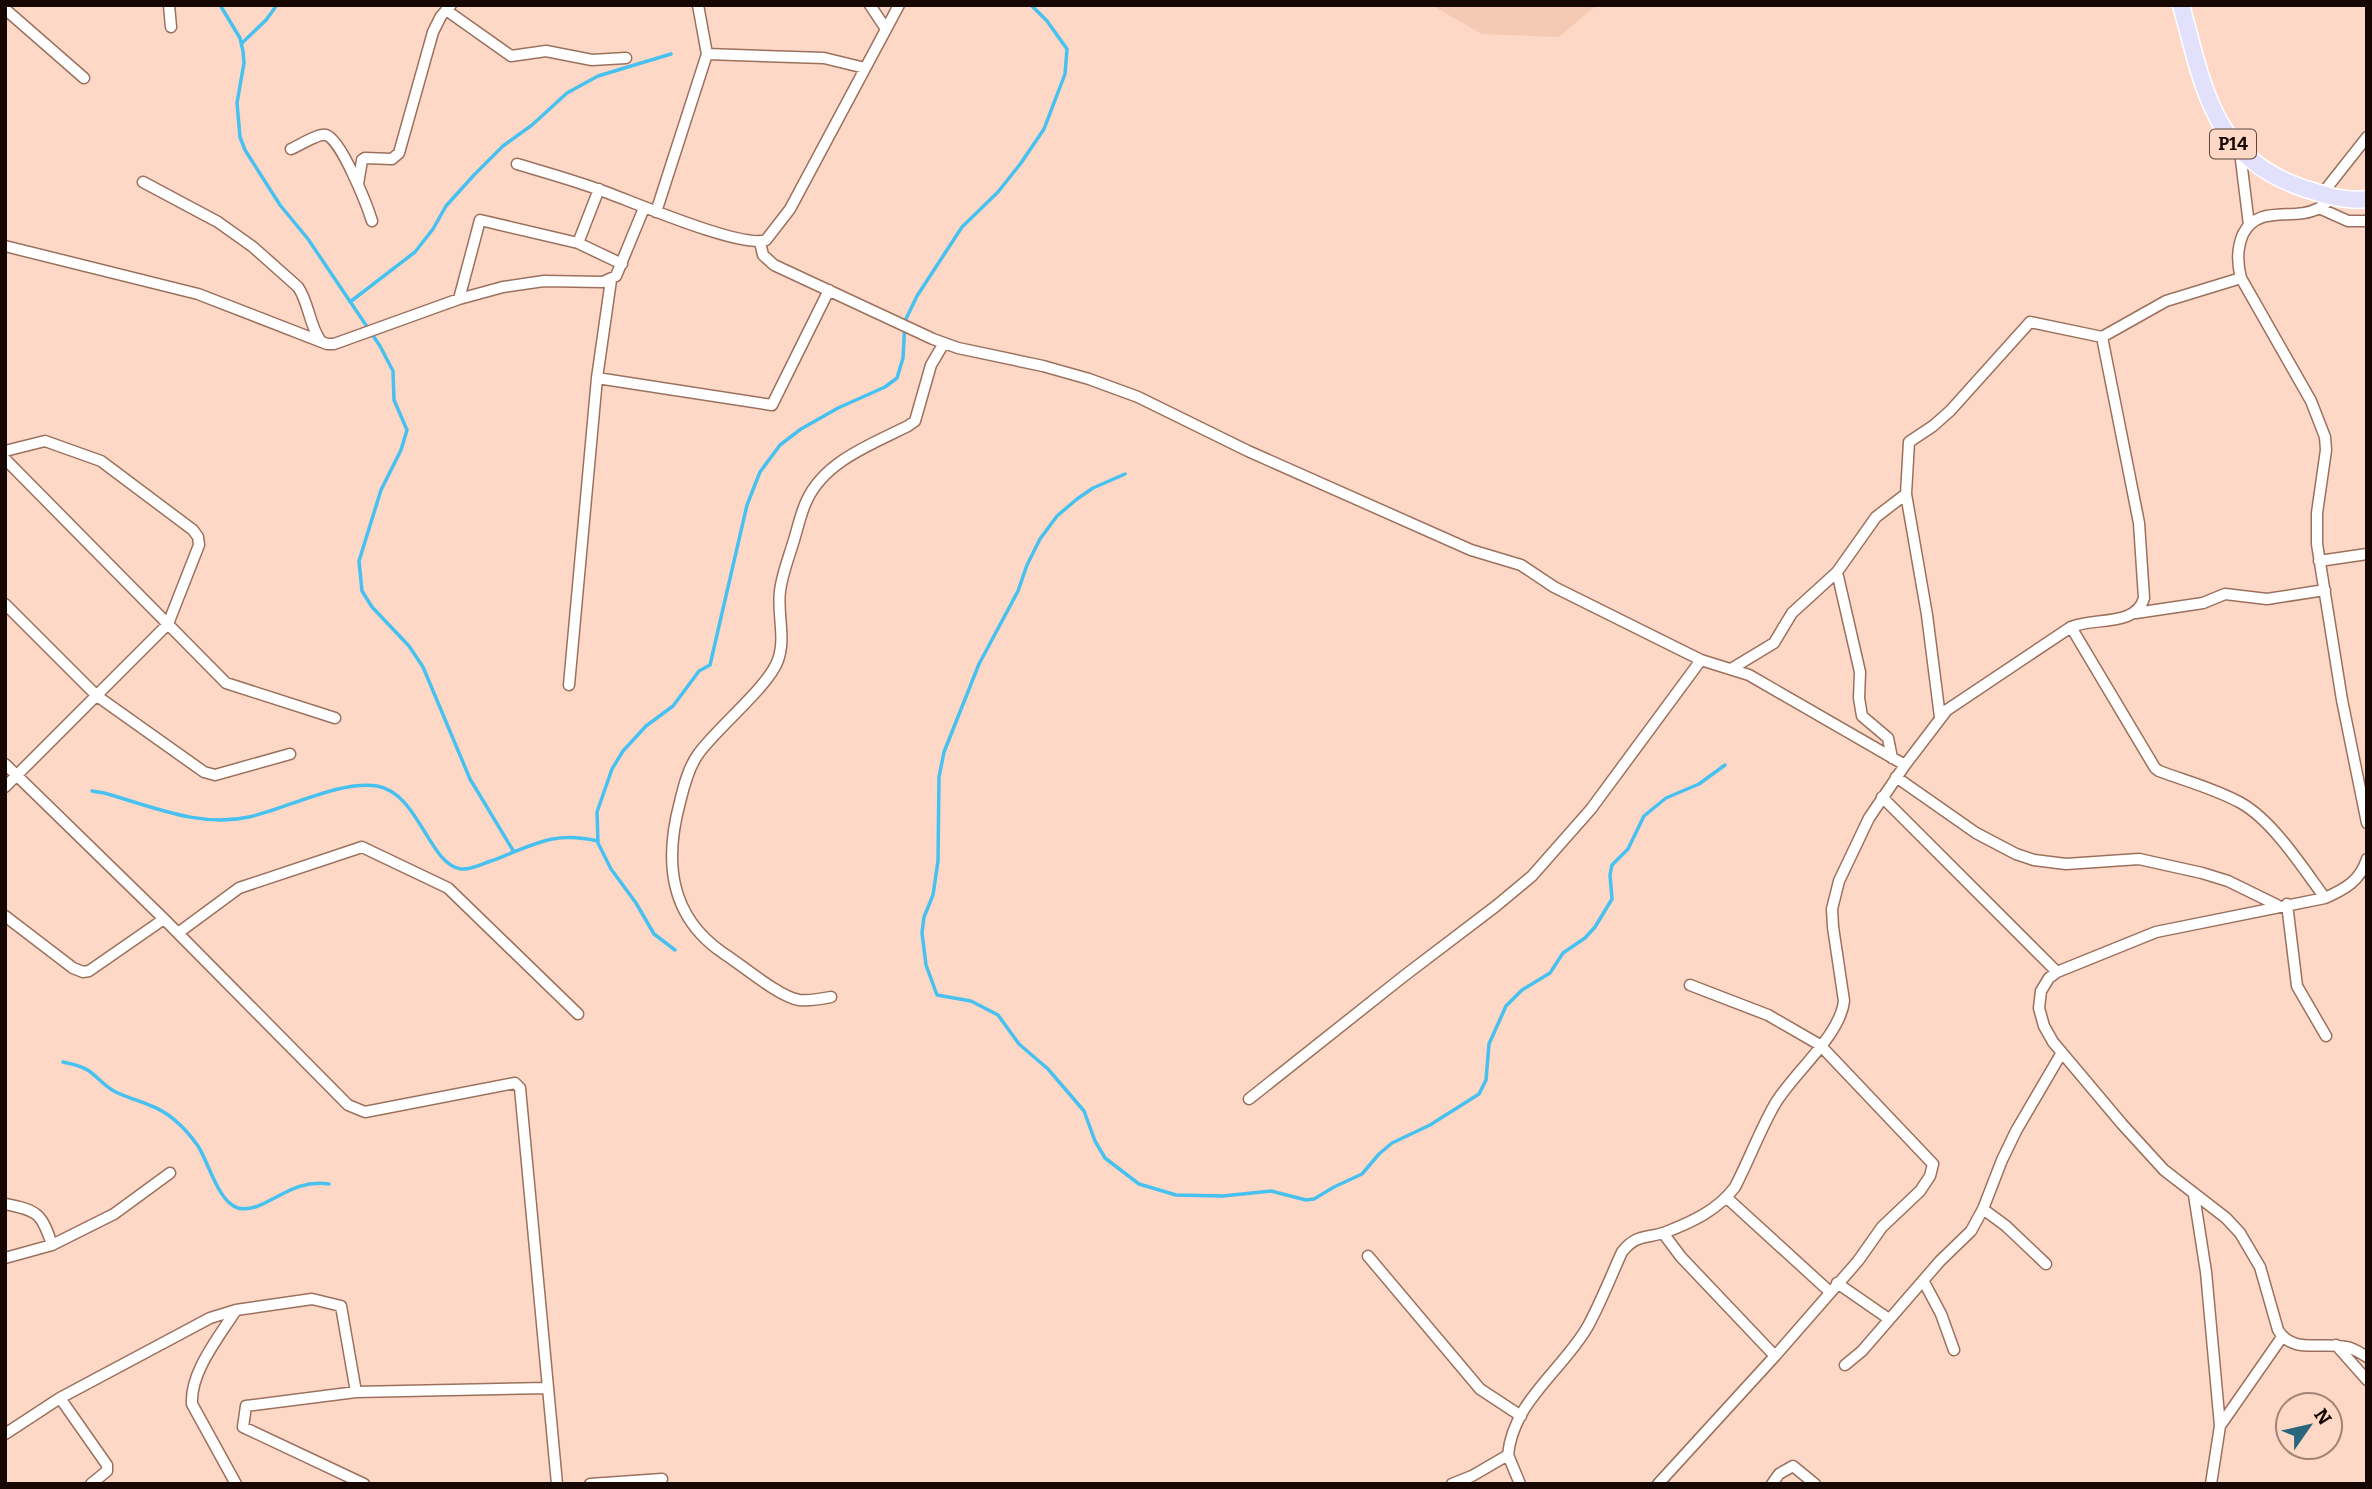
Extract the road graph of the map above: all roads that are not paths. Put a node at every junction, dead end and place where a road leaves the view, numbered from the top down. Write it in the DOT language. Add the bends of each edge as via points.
graph roads {
  1 [pos="169,5"];
  2 [pos="698,5"];
  3 [pos="870,5"];
  4 [pos="899,5"];
  5 [pos="2181,5"];
  6 [pos="448,8"];
  7 [pos="5,9"];
  8 [pos="171,27"];
  9 [pos="886,29"];
  10 [pos="707,54"];
  11 [pos="626,58"];
  12 [pos="865,68"];
  13 [pos="84,78"];
  14 [pos="2367,137"];
  15 [pos="290,149"];
  16 [pos="2240,152"];
  17 [pos="517,164"];
  18 [pos="143,182"];
  19 [pos="358,184"];
  20 [pos="600,189"];
  21 [pos="2367,199"];
  22 [pos="2324,200"];
  23 [pos="644,208"];
  24 [pos="656,212"];
  25 [pos="372,221"];
  26 [pos="2367,221"];
  27 [pos="2249,225"];
  28 [pos="760,242"];
  29 [pos="578,243"];
  30 [pos="5,246"];
  31 [pos="622,264"];
  32 [pos="2241,278"];
  33 [pos="611,280"];
  34 [pos="830,290"];
  35 [pos="459,299"];
  36 [pos="2102,337"];
  37 [pos="320,340"];
  38 [pos="944,343"];
  39 [pos="597,378"];
  40 [pos="5,451"];
  41 [pos="5,459"];
  42 [pos="1906,494"];
  43 [pos="2367,554"];
  44 [pos="2319,561"];
  45 [pos="1837,572"];
  46 [pos="2325,590"];
  47 [pos="5,604"];
  48 [pos="2136,612"];
  49 [pos="169,624"];
  50 [pos="2070,627"];
  51 [pos="1701,660"];
  52 [pos="1731,668"];
  53 [pos="569,685"];
  54 [pos="97,696"];
  55 [pos="1940,717"];
  56 [pos="335,718"];
  57 [pos="290,754"];
  58 [pos="1892,758"];
  59 [pos="5,764"];
  60 [pos="1905,765"];
  61 [pos="17,776"];
  62 [pos="1896,777"];
  63 [pos="5,787"];
  64 [pos="1882,797"];
  65 [pos="2367,822"];
  66 [pos="2367,859"];
  67 [pos="2325,898"];
  68 [pos="2282,905"];
  69 [pos="5,916"];
  70 [pos="163,919"];
  71 [pos="177,933"];
  72 [pos="2057,972"];
  73 [pos="1690,985"];
  74 [pos="831,997"];
  75 [pos="578,1014"];
  76 [pos="2326,1037"];
  77 [pos="1820,1045"];
  78 [pos="2061,1054"];
  79 [pos="1248,1099"];
  80 [pos="170,1173"];
  81 [pos="2194,1195"];
  82 [pos="1727,1198"];
  83 [pos="5,1203"];
  84 [pos="1983,1209"];
  85 [pos="1663,1233"];
  86 [pos="52,1245"];
  87 [pos="1368,1256"];
  88 [pos="5,1258"];
  89 [pos="2046,1264"];
  90 [pos="1924,1282"];
  91 [pos="1833,1288"];
  92 [pos="236,1310"];
  93 [pos="1889,1319"];
  94 [pos="2282,1337"];
  95 [pos="2336,1345"];
  96 [pos="1954,1350"];
  97 [pos="1775,1356"];
  98 [pos="2367,1357"];
  99 [pos="1845,1365"];
  100 [pos="2367,1380"];
  101 [pos="548,1388"];
  102 [pos="356,1392"];
  103 [pos="60,1398"];
  104 [pos="1521,1416"];
  105 [pos="2220,1426"];
  106 [pos="5,1434"];
  107 [pos="1508,1455"];
  108 [pos="662,1479"];
  109 [pos="91,1484"];
  110 [pos="236,1484"];
  111 [pos="364,1484"];
  112 [pos="557,1484"];
  113 [pos="590,1484"];
  114 [pos="1452,1484"];
  115 [pos="1520,1484"];
  116 [pos="1658,1484"];
  117 [pos="1772,1484"];
  118 [pos="1815,1484"];
  119 [pos="2211,1484"];
  1 -- 8 [label="street"];
  2 -- 10 [label="street"];
  3 -- 9 [label="street"];
  4 -- 9 [label="street"];
  5 -- 16 [label="main road, P14" via="2211,108"];
  6 -- 11 [label="street" via="511,56 557,51 592,60"];
  6 -- 19 [label="street" via="433,32 399,153 392,159 362,160"];
  7 -- 13 [label="street"];
  9 -- 12 [label="street"];
  10 -- 12 [label="street" via="824,58"];
  10 -- 24 [label="street"];
  12 -- 28 [label="street" via="790,209"];
  14 -- 22 [label="street"];
  15 -- 19 [label="street" via="329,136"];
  16 -- 22 [label="main road, P14"];
  16 -- 27 [label="street"];
  17 -- 20 [label="street"];
  18 -- 37 [label="street" via="218,222 298,287"];
  19 -- 25 [label="street"];
  20 -- 23 [label="street"];
  20 -- 29 [label="street"];
  21 -- 22 [label="main road, P14"];
  22 -- 26 [label="street" via="2348,221"];
  22 -- 27 [label="street" via="2309,212 2269,215"];
  23 -- 24 [label="street"];
  23 -- 31 [label="street"];
  24 -- 28 [label="street"];
  27 -- 32 [label="street" via="2238,251"];
  28 -- 34 [label="street" via="763,255 774,265"];
  29 -- 31 [label="street"];
  29 -- 35 [label="street" via="480,220"];
  30 -- 37 [label="street" via="198,294"];
  31 -- 33 [label="street"];
  32 -- 36 [label="street" via="2166,301"];
  32 -- 44 [label="street" via="2311,401 2325,438 2317,513"];
  33 -- 35 [label="street" via="522,283"];
  33 -- 39 [label="street"];
  34 -- 38 [label="street"];
  34 -- 39 [label="street" via="772,405"];
  35 -- 37 [label="street" via="334,344"];
  36 -- 42 [label="street" via="2035,322 2026,325 1950,411 1909,442"];
  36 -- 48 [label="street" via="2139,523 2144,598"];
  38 -- 51 [label="street" via="1043,366 1138,397 1471,550 1521,565 1554,587"];
  38 -- 74 [label="street" via="931,365 915,421 854,452 818,482 807,500 780,592 778,662 696,756 675,820 671,868 685,915 693,926 783,995 798,1000"];
  39 -- 53 [label="street"];
  40 -- 49 [label="street" via="51,441 101,461 194,530 199,545"];
  41 -- 49 [label="street"];
  42 -- 45 [label="street" via="1876,517"];
  42 -- 55 [label="street"];
  43 -- 44 [label="street"];
  44 -- 46 [label="street"];
  45 -- 52 [label="street" via="1792,613 1769,647"];
  45 -- 58 [label="street" via="1860,672 1862,716 1888,738"];
  46 -- 48 [label="street" via="2267,599 2225,594 2203,603"];
  46 -- 65 [label="street"];
  47 -- 54 [label="street"];
  48 -- 50 [label="street"];
  49 -- 54 [label="street"];
  49 -- 56 [label="street" via="226,683"];
  50 -- 55 [label="street"];
  50 -- 67 [label="street" via="2155,768 2225,795 2257,814"];
  51 -- 52 [label="street"];
  51 -- 79 [label="street" via="1591,809 1532,876"];
  52 -- 58 [label="street"];
  54 -- 57 [label="street" via="209,774"];
  54 -- 61 [label="street"];
  55 -- 60 [label="street"];
  58 -- 60 [label="street"];
  59 -- 61 [label="street"];
  60 -- 62 [label="street"];
  61 -- 63 [label="street"];
  61 -- 70 [label="street"];
  62 -- 64 [label="street"];
  62 -- 68 [label="street" via="1976,833 2034,860 2066,864 2139,859 2228,881"];
  64 -- 72 [label="street"];
  64 -- 77 [label="street" via="1835,894 1833,927 1844,1001 1837,1025"];
  66 -- 67 [label="street" via="2357,879"];
  67 -- 68 [label="street"];
  68 -- 72 [label="street" via="2156,932"];
  68 -- 76 [label="street" via="2297,986"];
  69 -- 70 [label="street" via="83,972"];
  70 -- 71 [label="street"];
  71 -- 75 [label="street" via="239,888 362,847 448,888"];
  71 -- 101 [label="street" via="356,1110 518,1085"];
  72 -- 78 [label="street" via="2041,991 2039,1008"];
  73 -- 77 [label="street" via="1757,1010"];
  77 -- 82 [label="street" via="1777,1101"];
  77 -- 91 [label="street" via="1933,1164 1920,1191 1882,1227"];
  78 -- 81 [label="street" via="2164,1170"];
  78 -- 84 [label="street" via="2015,1131"];
  80 -- 86 [label="street" via="114,1214"];
  81 -- 94 [label="street" via="2226,1218 2252,1251"];
  81 -- 105 [label="street"];
  82 -- 85 [label="street" via="1711,1211"];
  82 -- 91 [label="street"];
  83 -- 86 [label="street" via="40,1216"];
  84 -- 89 [label="street"];
  84 -- 90 [label="street" via="1971,1231"];
  85 -- 97 [label="street"];
  85 -- 104 [label="street" via="1641,1237 1622,1251 1587,1327"];
  86 -- 88 [label="street"];
  87 -- 104 [label="street" via="1480,1389"];
  90 -- 93 [label="street"];
  90 -- 96 [label="street"];
  91 -- 93 [label="street"];
  91 -- 97 [label="street"];
  92 -- 102 [label="street" via="312,1300 341,1306"];
  92 -- 103 [label="street" via="185,1330"];
  92 -- 110 [label="street" via="191,1393 192,1404"];
  93 -- 99 [label="street"];
  94 -- 95 [label="street" via="2298,1346"];
  94 -- 105 [label="street"];
  95 -- 98 [label="street"];
  95 -- 100 [label="street"];
  97 -- 116 [label="street"];
  101 -- 102 [label="street"];
  101 -- 112 [label="street"];
  102 -- 111 [label="street" via="246,1406 243,1427"];
  103 -- 106 [label="street"];
  103 -- 109 [label="street" via="107,1465 107,1471"];
  104 -- 107 [label="street"];
  105 -- 119 [label="street"];
  107 -- 114 [label="street"];
  107 -- 115 [label="street"];
  108 -- 113 [label="street"];
  117 -- 118 [label="street" via="1793,1466"];
}
